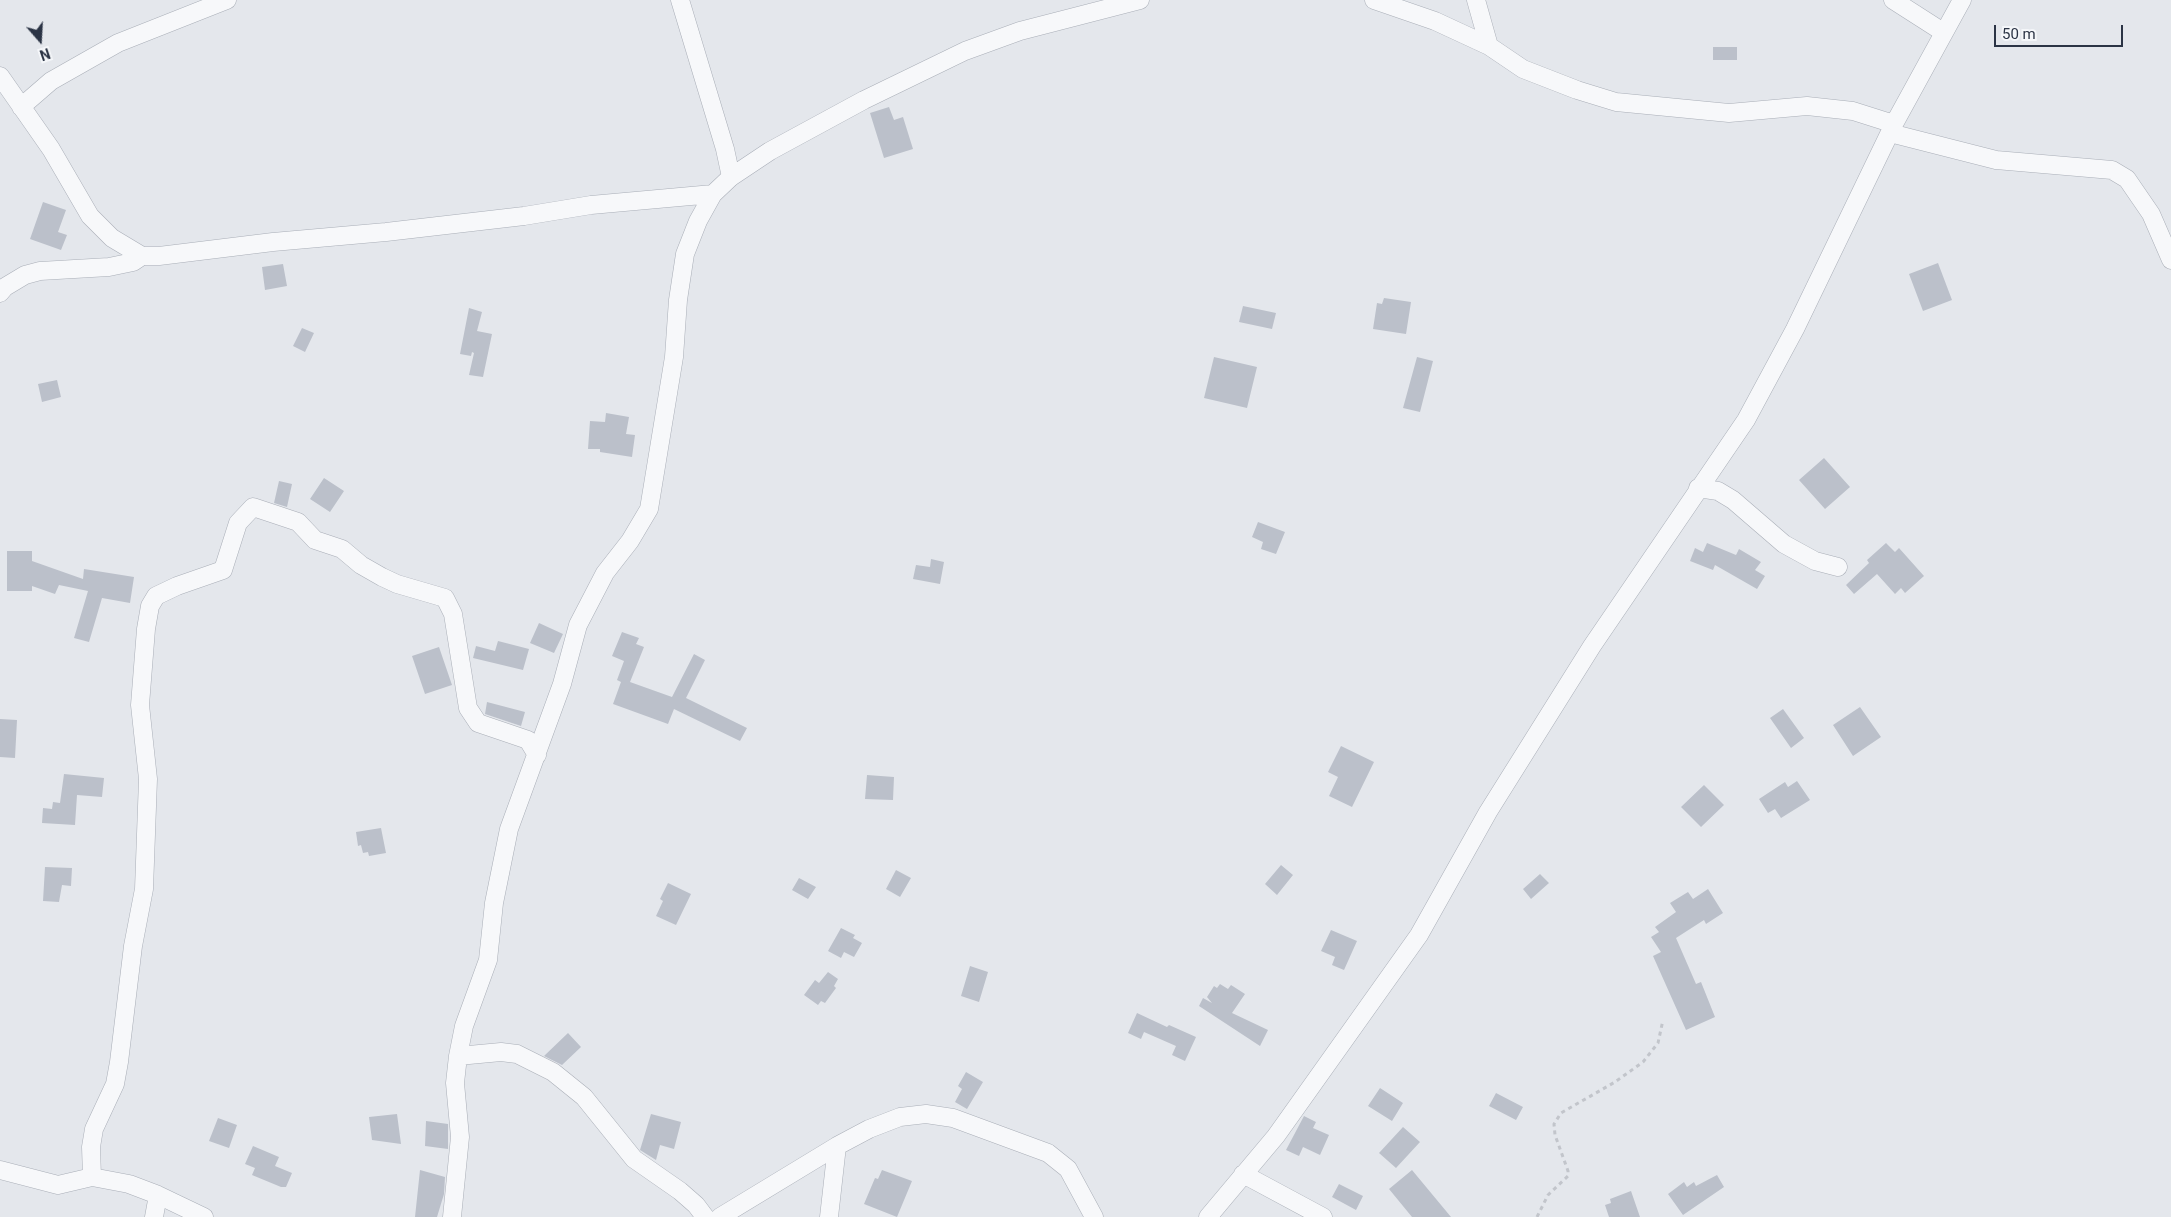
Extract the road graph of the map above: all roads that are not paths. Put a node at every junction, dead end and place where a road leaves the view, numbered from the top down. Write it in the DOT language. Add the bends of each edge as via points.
graph roads {
  1 [pos="227,0"];
  2 [pos="680,0"];
  3 [pos="1140,0"];
  4 [pos="1374,0"];
  5 [pos="1476,0"];
  6 [pos="1893,0"];
  7 [pos="1962,0"];
  8 [pos="1943,32"];
  9 [pos="1489,46"];
  10 [pos="0,76"];
  11 [pos="21,107"];
  12 [pos="1892,129"];
  13 [pos="731,176"];
  14 [pos="713,194"];
  15 [pos="142,256"];
  16 [pos="2171,260"];
  17 [pos="0,293"];
  18 [pos="1698,488"];
  19 [pos="1838,567"];
  20 [pos="537,755"];
  21 [pos="458,1056"];
  22 [pos="838,1146"];
  23 [pos="0,1170"];
  24 [pos="1243,1174"];
  25 [pos="92,1177"];
  26 [pos="158,1195"];
  27 [pos="154,1217"];
  28 [pos="204,1217"];
  29 [pos="452,1217"];
  30 [pos="705,1217"];
  31 [pos="720,1217"];
  32 [pos="829,1217"];
  33 [pos="1094,1217"];
  34 [pos="1208,1217"];
  35 [pos="1323,1217"];
  1 -- 11 [label="street" via="118,43 51,81"];
  2 -- 13 [label="street"];
  3 -- 13 [label="street" via="1020,31 965,51 864,100"];
  4 -- 9 [label="street" via="1417,14"];
  5 -- 9 [label="street"];
  6 -- 8 [label="street"];
  7 -- 8 [label="street"];
  8 -- 12 [label="street"];
  9 -- 12 [label="street" via="1523,69 1616,102 1729,114 1807,106 1853,111"];
  10 -- 11 [label="street"];
  11 -- 15 [label="street" via="51,149 90,216 112,238"];
  12 -- 16 [label="street" via="1996,160 2112,170 2127,179 2152,214"];
  12 -- 18 [label="street" via="1751,412"];
  13 -- 14 [label="street"];
  14 -- 15 [label="street" via="591,205 396,231"];
  14 -- 20 [label="street" via="685,254 674,357 648,510 630,541 605,573 578,625"];
  15 -- 17 [label="street" via="110,268 40,271 25,275"];
  18 -- 19 [label="street" via="1718,491 1784,544 1815,561"];
  18 -- 24 [label="street" via="1592,646 1498,795 1419,936 1276,1136"];
  20 -- 21 [label="street" via="509,829 494,903 488,960 464,1026"];
  20 -- 25 [label="street" via="528,740 478,724 468,708 453,614 445,598 382,577 342,549 315,540 298,522 253,507 238,523 223,570 156,596 150,606 146,629 140,704 148,779 144,889 115,1084 96,1124 91,1147"];
  21 -- 29 [label="street" via="454,1083 460,1137"];
  21 -- 30 [label="street" via="501,1052 517,1054 553,1072 584,1097 634,1159 680,1191"];
  22 -- 31 [label="street"];
  22 -- 32 [label="street"];
  22 -- 33 [label="street" via="900,1118 926,1114 954,1118 1048,1153 1068,1169"];
  23 -- 25 [label="street" via="58,1185"];
  24 -- 34 [label="street"];
  24 -- 35 [label="street"];
  25 -- 26 [label="street" via="129,1184"];
  26 -- 27 [label="street"];
  26 -- 28 [label="street"];
}
